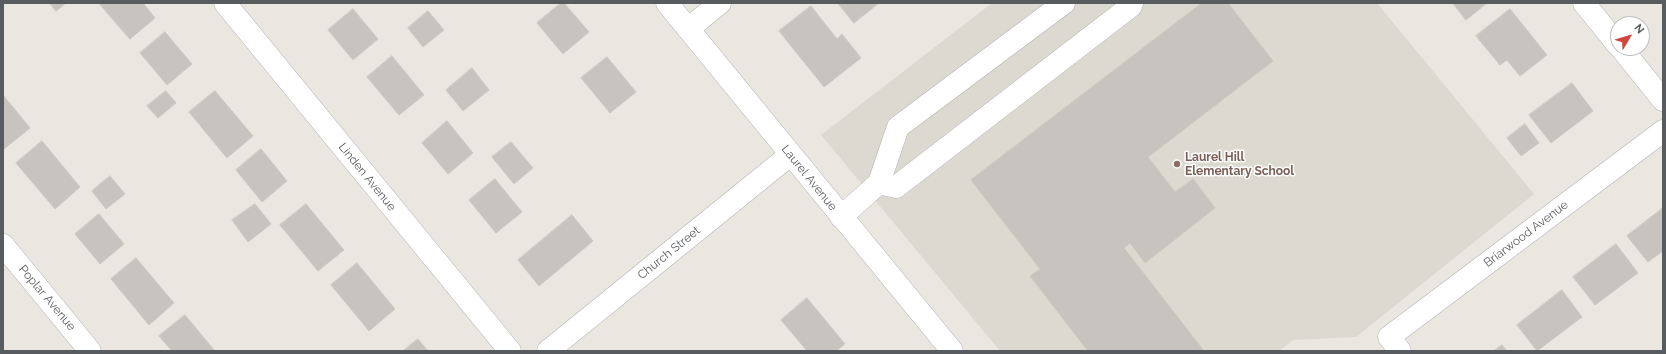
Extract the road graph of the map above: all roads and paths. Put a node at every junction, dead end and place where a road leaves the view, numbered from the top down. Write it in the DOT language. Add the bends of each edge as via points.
graph roads {
  1 [pos="224,3"];
  2 [pos="667,3"];
  3 [pos="720,3"];
  4 [pos="1064,3"];
  5 [pos="1132,3"];
  6 [pos="1584,3"];
  7 [pos="688,29"];
  8 [pos="1610,35"];
  9 [pos="1627,56"];
  10 [pos="1663,100"];
  11 [pos="1663,131"];
  12 [pos="790,155"];
  13 [pos="879,183"];
  14 [pos="841,217"];
  15 [pos="3,245"];
  16 [pos="1395,344"];
  17 [pos="90,351"];
  18 [pos="510,351"];
  19 [pos="548,351"];
  20 [pos="952,351"];
  1 -- 18 [label="street, Linden Avenue"];
  2 -- 7 [label="street, Laurel Avenue"];
  3 -- 7 [label="street"];
  4 -- 13 [label="street" via="898,127"];
  5 -- 13 [label="street" via="896,187"];
  6 -- 8 [label="street"];
  7 -- 12 [label="street, Laurel Avenue"];
  9 -- 10 [label="street"];
  11 -- 16 [label="street, Briarwood Avenue"];
  12 -- 14 [label="street, Laurel Avenue"];
  12 -- 19 [label="street, Church Street"];
  13 -- 14 [label="street"];
  14 -- 20 [label="street, Laurel Avenue"];
  15 -- 17 [label="street, Poplar Avenue"];
}
